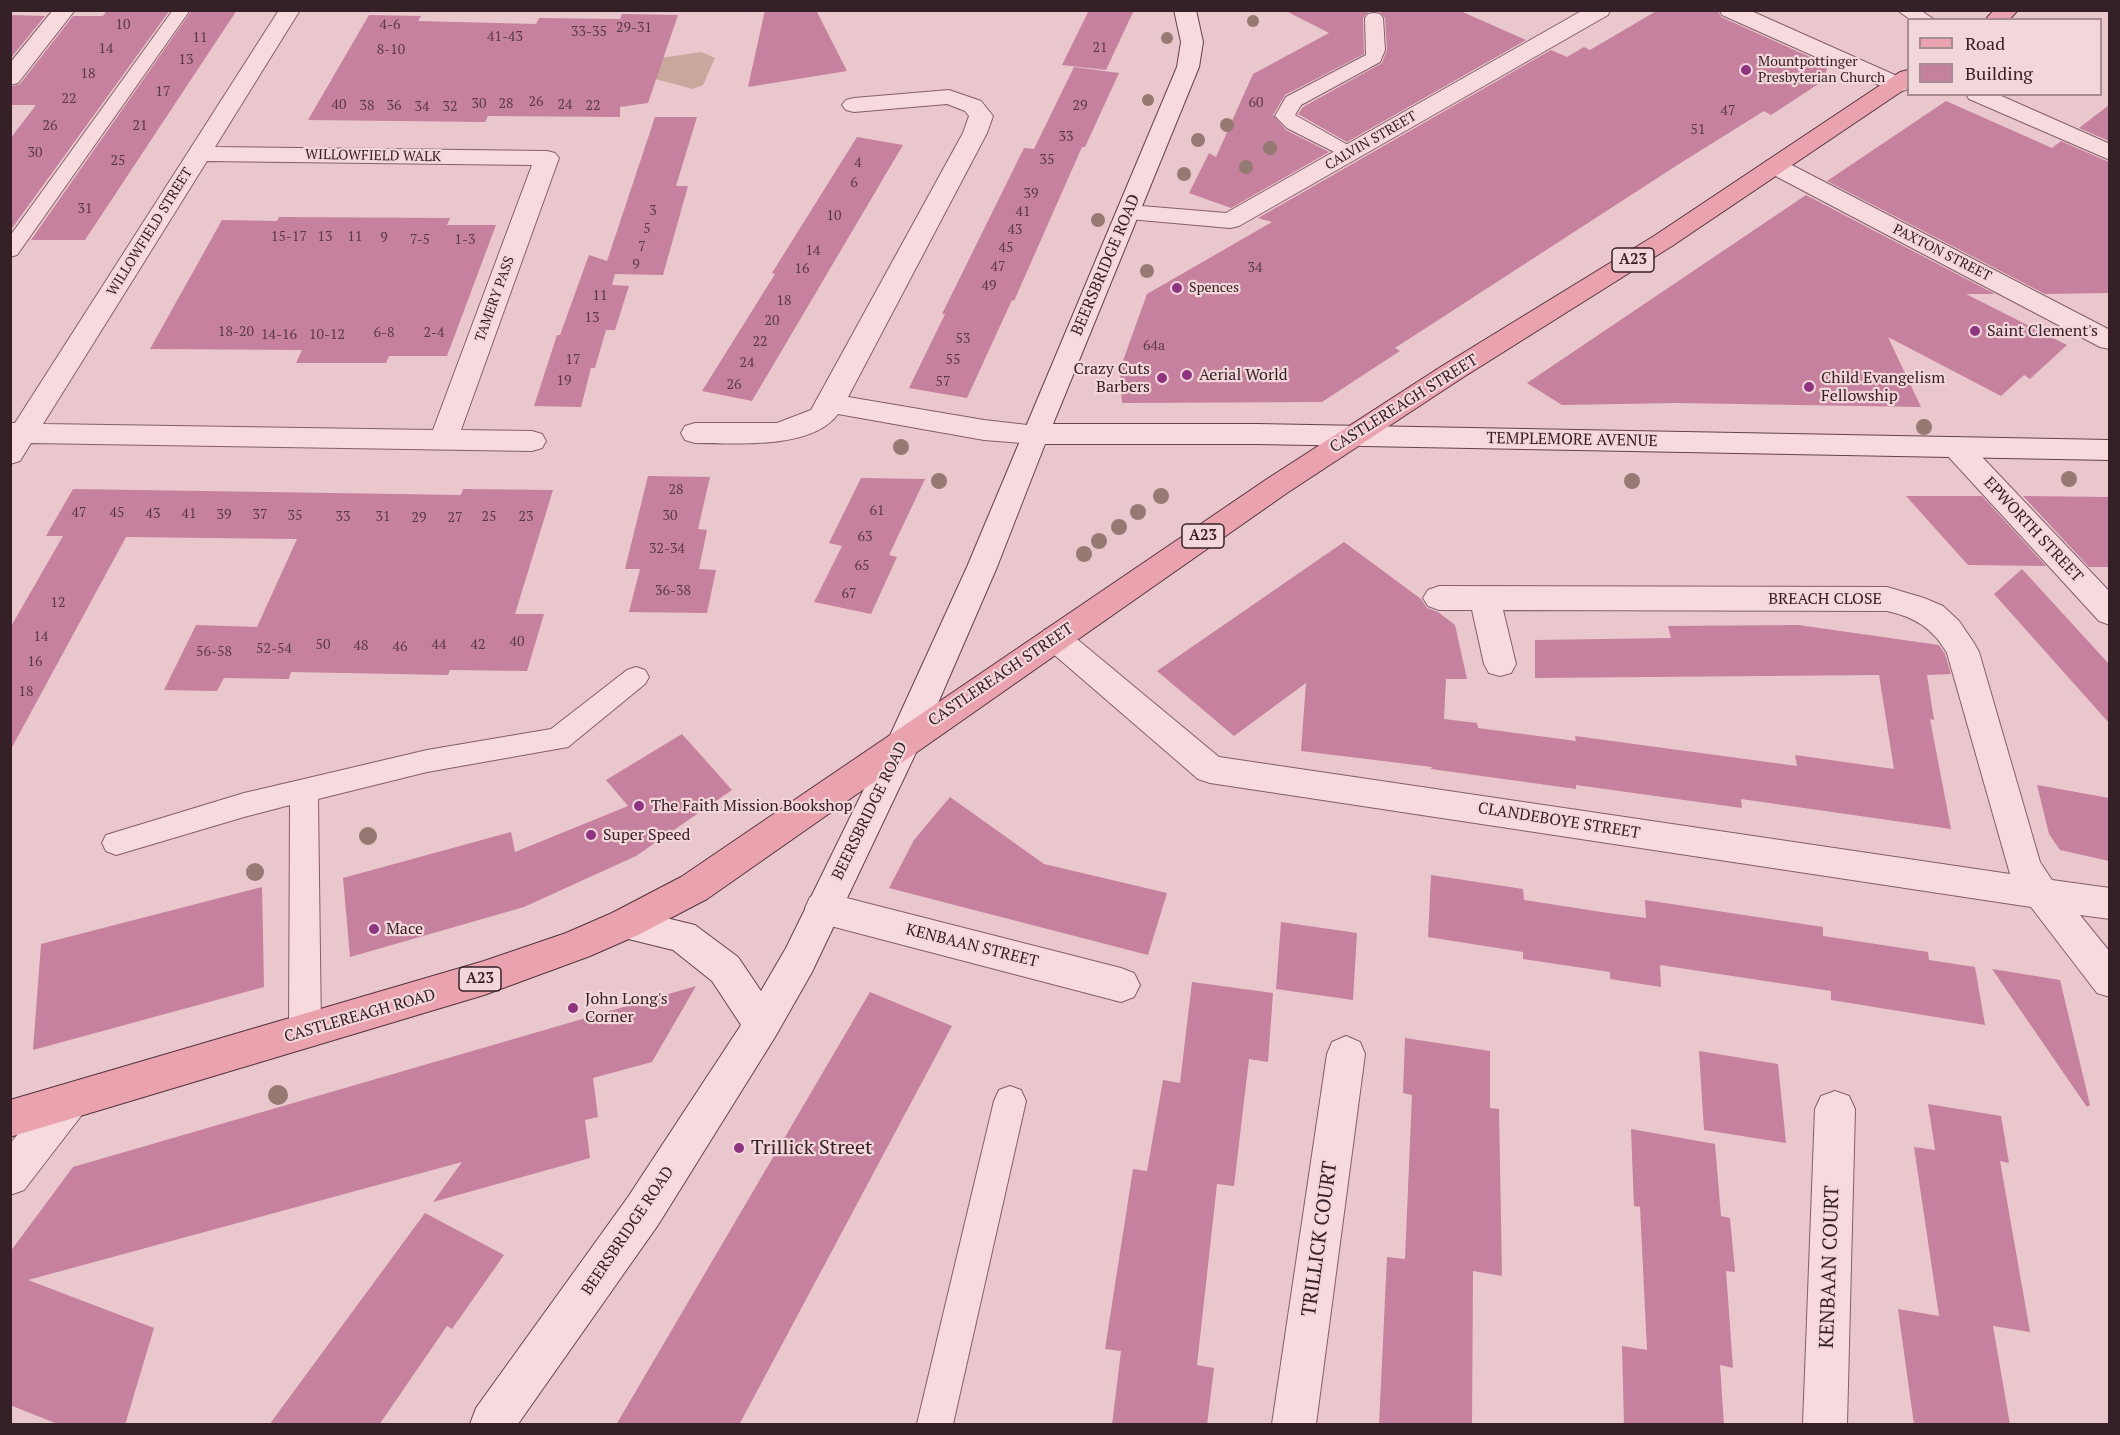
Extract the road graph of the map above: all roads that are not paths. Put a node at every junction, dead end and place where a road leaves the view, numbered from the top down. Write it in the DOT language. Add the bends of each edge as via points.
graph roads {
  1 [pos="65,10"];
  2 [pos="182,10"];
  3 [pos="290,10"];
  4 [pos="1185,10"];
  5 [pos="1600,10"];
  6 [pos="1730,10"];
  7 [pos="1905,10"];
  8 [pos="1374,18"];
  9 [pos="1922,18"];
  10 [pos="10,78"];
  11 [pos="1903,81"];
  12 [pos="1981,96"];
  13 [pos="854,105"];
  14 [pos="1348,153"];
  15 [pos="2109,153"];
  16 [pos="199,154"];
  17 [pos="547,159"];
  18 [pos="1775,166"];
  19 [pos="1128,212"];
  20 [pos="10,251"];
  21 [pos="2109,341"];
  22 [pos="831,403"];
  23 [pos="695,432"];
  24 [pos="1035,434"];
  25 [pos="1352,436"];
  26 [pos="444,439"];
  27 [pos="15,440"];
  28 [pos="532,441"];
  29 [pos="1956,447"];
  30 [pos="2109,450"];
  31 [pos="1440,598"];
  32 [pos="1485,598"];
  33 [pos="2109,613"];
  34 [pos="1055,638"];
  35 [pos="1500,664"];
  36 [pos="636,677"];
  37 [pos="905,740"];
  38 [pos="304,790"];
  39 [pos="116,843"];
  40 [pos="2040,892"];
  41 [pos="2109,904"];
  42 [pos="823,908"];
  43 [pos="625,924"];
  44 [pos="2109,981"];
  45 [pos="1121,985"];
  46 [pos="762,1025"];
  47 [pos="305,1032"];
  48 [pos="1346,1054"];
  49 [pos="1010,1101"];
  50 [pos="67,1103"];
  51 [pos="1835,1109"];
  52 [pos="10,1119"];
  53 [pos="10,1176"];
  54 [pos="492,1425"];
  55 [pos="935,1425"];
  56 [pos="1294,1425"];
  57 [pos="1825,1425"];
  1 -- 10 [label="street"];
  2 -- 20 [label="lane"];
  3 -- 16 [label="street, WILLOWFIELD STREET"];
  4 -- 19 [label="street, BEERSBRIDGE ROAD" via="1192,42 1188,67"];
  5 -- 14 [label="street, CALVIN STREET"];
  6 -- 11 [label="street"];
  7 -- 9 [label="lane"];
  8 -- 14 [label="lane" via="1374,58 1293,101 1284,116"];
  11 -- 18 [label="main road, CASTLEREAGH STREET / A23"];
  12 -- 15 [label="street"];
  13 -- 22 [label="street" via="949,97 973,106 981,116"];
  14 -- 19 [label="street, CALVIN STREET" via="1230,221"];
  16 -- 17 [label="street, WILLOWFIELD WALK"];
  16 -- 27 [label="street, WILLOWFIELD STREET"];
  17 -- 26 [label="street, TAMERY PASS"];
  18 -- 21 [label="street, PAXTON STREET"];
  18 -- 25 [label="main road, CASTLEREAGH STREET / A23"];
  19 -- 24 [label="street, BEERSBRIDGE ROAD"];
  22 -- 23 [label="street" via="821,417 780,433"];
  22 -- 24 [label="street, TEMPLEMORE AVENUE" via="984,430"];
  24 -- 25 [label="street, TEMPLEMORE AVENUE"];
  24 -- 37 [label="street, BEERSBRIDGE ROAD" via="982,567"];
  25 -- 29 [label="street, TEMPLEMORE AVENUE"];
  25 -- 34 [label="main road, CASTLEREAGH STREET / A23"];
  26 -- 27 [label="street"];
  26 -- 28 [label="street"];
  29 -- 30 [label="street, TEMPLEMORE AVENUE"];
  29 -- 33 [label="street, EPWORTH STREET"];
  31 -- 32 [label="street, BREACH CLOSE"];
  32 -- 35 [label="street"];
  32 -- 40 [label="street, BREACH CLOSE" via="1887,598 1915,605 1936,616 1963,652 2024,866"];
  34 -- 37 [label="main road, CASTLEREAGH STREET / A23"];
  34 -- 40 [label="street, CLANDEBOYE STREET" via="1210,769"];
  36 -- 38 [label="lane" via="558,739 427,761"];
  37 -- 42 [label="street, BEERSBRIDGE ROAD"];
  37 -- 43 [label="main road, CASTLEREAGH ROAD / A23" via="702,882"];
  38 -- 39 [label="lane"];
  38 -- 47 [label="lane"];
  40 -- 41 [label="street, CLANDEBOYE STREET"];
  40 -- 44 [label="street, BREACH CLOSE"];
  42 -- 45 [label="street, KENBAAN STREET"];
  42 -- 46 [label="street, BEERSBRIDGE ROAD"];
  43 -- 46 [label="street" via="682,936 725,969"];
  43 -- 47 [label="main road, CASTLEREAGH ROAD / A23" via="484,978"];
  46 -- 54 [label="street, BEERSBRIDGE ROAD" via="643,1211"];
  47 -- 50 [label="main road, CASTLEREAGH ROAD / A23"];
  48 -- 56 [label="street, TRILLICK COURT"];
  49 -- 55 [label="lane"];
  50 -- 52 [label="main road, CASTLEREAGH ROAD / A23"];
  50 -- 53 [label="street"];
  51 -- 57 [label="street, KENBAAN COURT"];
}
